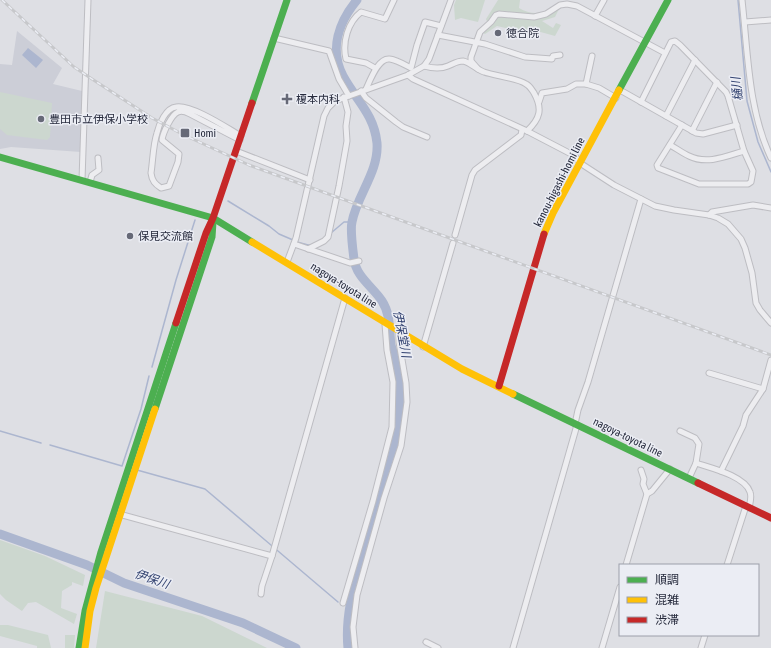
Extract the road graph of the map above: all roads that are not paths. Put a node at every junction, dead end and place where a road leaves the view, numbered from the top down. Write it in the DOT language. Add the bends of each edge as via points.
graph roads {
  1 [pos="88,0"];
  2 [pos="286,0"];
  3 [pos="394,0"];
  4 [pos="451,0"];
  5 [pos="604,0"];
  6 [pos="668,0"];
  7 [pos="742,0"];
  8 [pos="595,16"];
  9 [pos="771,20"];
  10 [pos="745,22"];
  11 [pos="441,26"];
  12 [pos="438,35"];
  13 [pos="274,38"];
  14 [pos="476,43"];
  15 [pos="645,43"];
  16 [pos="665,53"];
  17 [pos="560,55"];
  18 [pos="592,56"];
  19 [pos="694,60"];
  20 [pos="424,66"];
  21 [pos="375,68"];
  22 [pos="478,69"];
  23 [pos="408,74"];
  24 [pos="717,82"];
  25 [pos="586,84"];
  26 [pos="366,89"];
  27 [pos="620,90"];
  28 [pos="359,92"];
  29 [pos="348,96"];
  30 [pos="616,98"];
  31 [pos="538,102"];
  32 [pos="641,102"];
  33 [pos="666,116"];
  34 [pos="682,125"];
  35 [pos="737,125"];
  36 [pos="525,131"];
  37 [pos="692,131"];
  38 [pos="427,137"];
  39 [pos="240,138"];
  40 [pos="670,145"];
  41 [pos="236,151"];
  42 [pos="744,151"];
  43 [pos="0,157"];
  44 [pos="98,158"];
  45 [pos="771,158"];
  46 [pos="580,163"];
  47 [pos="82,180"];
  48 [pos="310,180"];
  49 [pos="90,182"];
  50 [pos="641,199"];
  51 [pos="771,208"];
  52 [pos="709,215"];
  53 [pos="213,218"];
  54 [pos="455,235"];
  55 [pos="295,242"];
  56 [pos="453,243"];
  57 [pos="308,249"];
  58 [pos="359,261"];
  59 [pos="287,262"];
  60 [pos="345,298"];
  61 [pos="771,323"];
  62 [pos="391,327"];
  63 [pos="423,347"];
  64 [pos="771,360"];
  65 [pos="709,373"];
  66 [pos="769,374"];
  67 [pos="499,386"];
  68 [pos="763,389"];
  69 [pos="576,424"];
  70 [pos="680,431"];
  71 [pos="696,463"];
  72 [pos="670,469"];
  73 [pos="641,470"];
  74 [pos="721,471"];
  75 [pos="689,478"];
  76 [pos="647,494"];
  77 [pos="748,507"];
  78 [pos="120,514"];
  79 [pos="771,518"];
  80 [pos="103,556"];
  81 [pos="272,556"];
  82 [pos="626,564"];
  83 [pos="727,564"];
  84 [pos="93,588"];
  85 [pos="619,589"];
  86 [pos="261,594"];
  87 [pos="343,603"];
  88 [pos="705,636"];
  89 [pos="426,642"];
  90 [pos="79,648"];
  91 [pos="85,648"];
  92 [pos="355,648"];
  93 [pos="438,648"];
  94 [pos="513,648"];
  95 [pos="602,648"];
  96 [pos="701,648"];
  1 -- 47 [label="street"];
  2 -- 13 [label="main road"];
  3 -- 21 [label="street" via="386,19 362,12 351,22 344,53 346,59 366,63"];
  4 -- 11 [label="street"];
  5 -- 8 [label="street"];
  6 -- 15 [label="main road, kanou-higashi-homi line"];
  7 -- 10 [label="street"];
  8 -- 14 [label="street" via="577,6 567,4 534,17 499,14 480,32"];
  8 -- 15 [label="street"];
  9 -- 10 [label="street"];
  10 -- 45 [label="street" via="752,93 762,135"];
  11 -- 12 [label="street"];
  11 -- 21 [label="street" via="425,22 411,68 390,58"];
  12 -- 14 [label="street"];
  12 -- 20 [label="street"];
  13 -- 29 [label="street" via="330,51 339,79"];
  13 -- 39 [label="main road"];
  14 -- 17 [label="street" via="525,57 550,60 553,56"];
  14 -- 22 [label="street" via="471,61"];
  15 -- 16 [label="street"];
  15 -- 27 [label="main road, kanou-higashi-homi line"];
  16 -- 19 [label="street" via="674,41"];
  16 -- 32 [label="street"];
  18 -- 25 [label="street"];
  19 -- 24 [label="street"];
  19 -- 33 [label="street"];
  20 -- 22 [label="street" via="442,67 461,61"];
  20 -- 23 [label="street"];
  21 -- 26 [label="street"];
  22 -- 31 [label="street" via="526,84"];
  23 -- 26 [label="street"];
  23 -- 36 [label="street"];
  24 -- 35 [label="street" via="728,96"];
  24 -- 37 [label="street"];
  25 -- 30 [label="street"];
  25 -- 31 [label="street" via="576,84 567,89 542,93"];
  26 -- 28 [label="street"];
  27 -- 30 [label="main road, kanou-higashi-homi line"];
  27 -- 32 [label="street"];
  28 -- 29 [label="street"];
  28 -- 38 [label="street" via="403,127"];
  29 -- 48 [label="street" via="335,101 324,116"];
  29 -- 57 [label="street" via="348,137 328,235 324,241"];
  30 -- 46 [label="main road, kanou-higashi-homi line"];
  31 -- 36 [label="street" via="538,117 534,125"];
  32 -- 33 [label="street"];
  33 -- 34 [label="street"];
  34 -- 37 [label="street"];
  34 -- 40 [label="street"];
  35 -- 37 [label="street" via="703,134"];
  35 -- 42 [label="street"];
  36 -- 46 [label="street" via="575,156"];
  36 -- 54 [label="street" via="475,170"];
  39 -- 39 [label="street" via="183,111 178,112 174,114 163,133 162,140 179,154 169,186 161,188 152,179 157,132 166,113 175,107 194,110"];
  39 -- 41 [label="main road"];
  40 -- 42 [label="street" via="702,160"];
  40 -- 42 [label="street" via="658,168 699,184 751,182 753,172"];
  41 -- 48 [label="street"];
  41 -- 53 [label="main road"];
  43 -- 47 [label="main road, nagoya-toyota line"];
  44 -- 49 [label="street" via="99,170 92,175"];
  46 -- 50 [label="street"];
  46 -- 67 [label="main road, kanou-higashi-homi line" via="553,213 541,242"];
  47 -- 49 [label="main road, nagoya-toyota line"];
  48 -- 55 [label="street"];
  49 -- 53 [label="main road, nagoya-toyota line"];
  50 -- 52 [label="street" via="661,207"];
  50 -- 69 [label="street"];
  51 -- 52 [label="street" via="753,205 712,212"];
  52 -- 61 [label="street" via="728,224 741,239 746,248 756,303"];
  53 -- 59 [label="main road, nagoya-toyota line"];
  53 -- 78 [label="main road" via="212,237"];
  53 -- 80 [label="main road" via="206,233"];
  55 -- 57 [label="street"];
  55 -- 59 [label="street"];
  56 -- 63 [label="street"];
  57 -- 58 [label="street" via="350,263"];
  59 -- 60 [label="main road, nagoya-toyota line"];
  60 -- 62 [label="main road, nagoya-toyota line"];
  60 -- 81 [label="street"];
  62 -- 63 [label="main road, nagoya-toyota line"];
  62 -- 87 [label="street" via="387,350 394,382 392,427"];
  62 -- 92 [label="street" via="399,342 407,402 401,446 357,594 353,627"];
  63 -- 67 [label="main road, nagoya-toyota line"];
  64 -- 66 [label="street"];
  65 -- 68 [label="street"];
  66 -- 68 [label="street"];
  67 -- 69 [label="main road, nagoya-toyota line"];
  68 -- 74 [label="street" via="746,416"];
  69 -- 72 [label="main road, nagoya-toyota line"];
  69 -- 94 [label="street"];
  70 -- 71 [label="street" via="695,438 699,444"];
  71 -- 74 [label="street"];
  71 -- 75 [label="street"];
  72 -- 75 [label="main road, nagoya-toyota line"];
  72 -- 76 [label="street"];
  73 -- 76 [label="street"];
  74 -- 77 [label="street" via="744,483 748,488 751,494"];
  75 -- 77 [label="main road, nagoya-toyota line"];
  76 -- 82 [label="street"];
  77 -- 79 [label="main road, nagoya-toyota line"];
  77 -- 83 [label="street"];
  78 -- 80 [label="main road"];
  78 -- 81 [label="street"];
  80 -- 84 [label="main road"];
  81 -- 86 [label="street"];
  84 -- 90 [label="main road" via="83,614"];
  84 -- 91 [label="main road"];
  85 -- 95 [label="street"];
  88 -- 96 [label="street"];
  89 -- 93 [label="street"];
}
